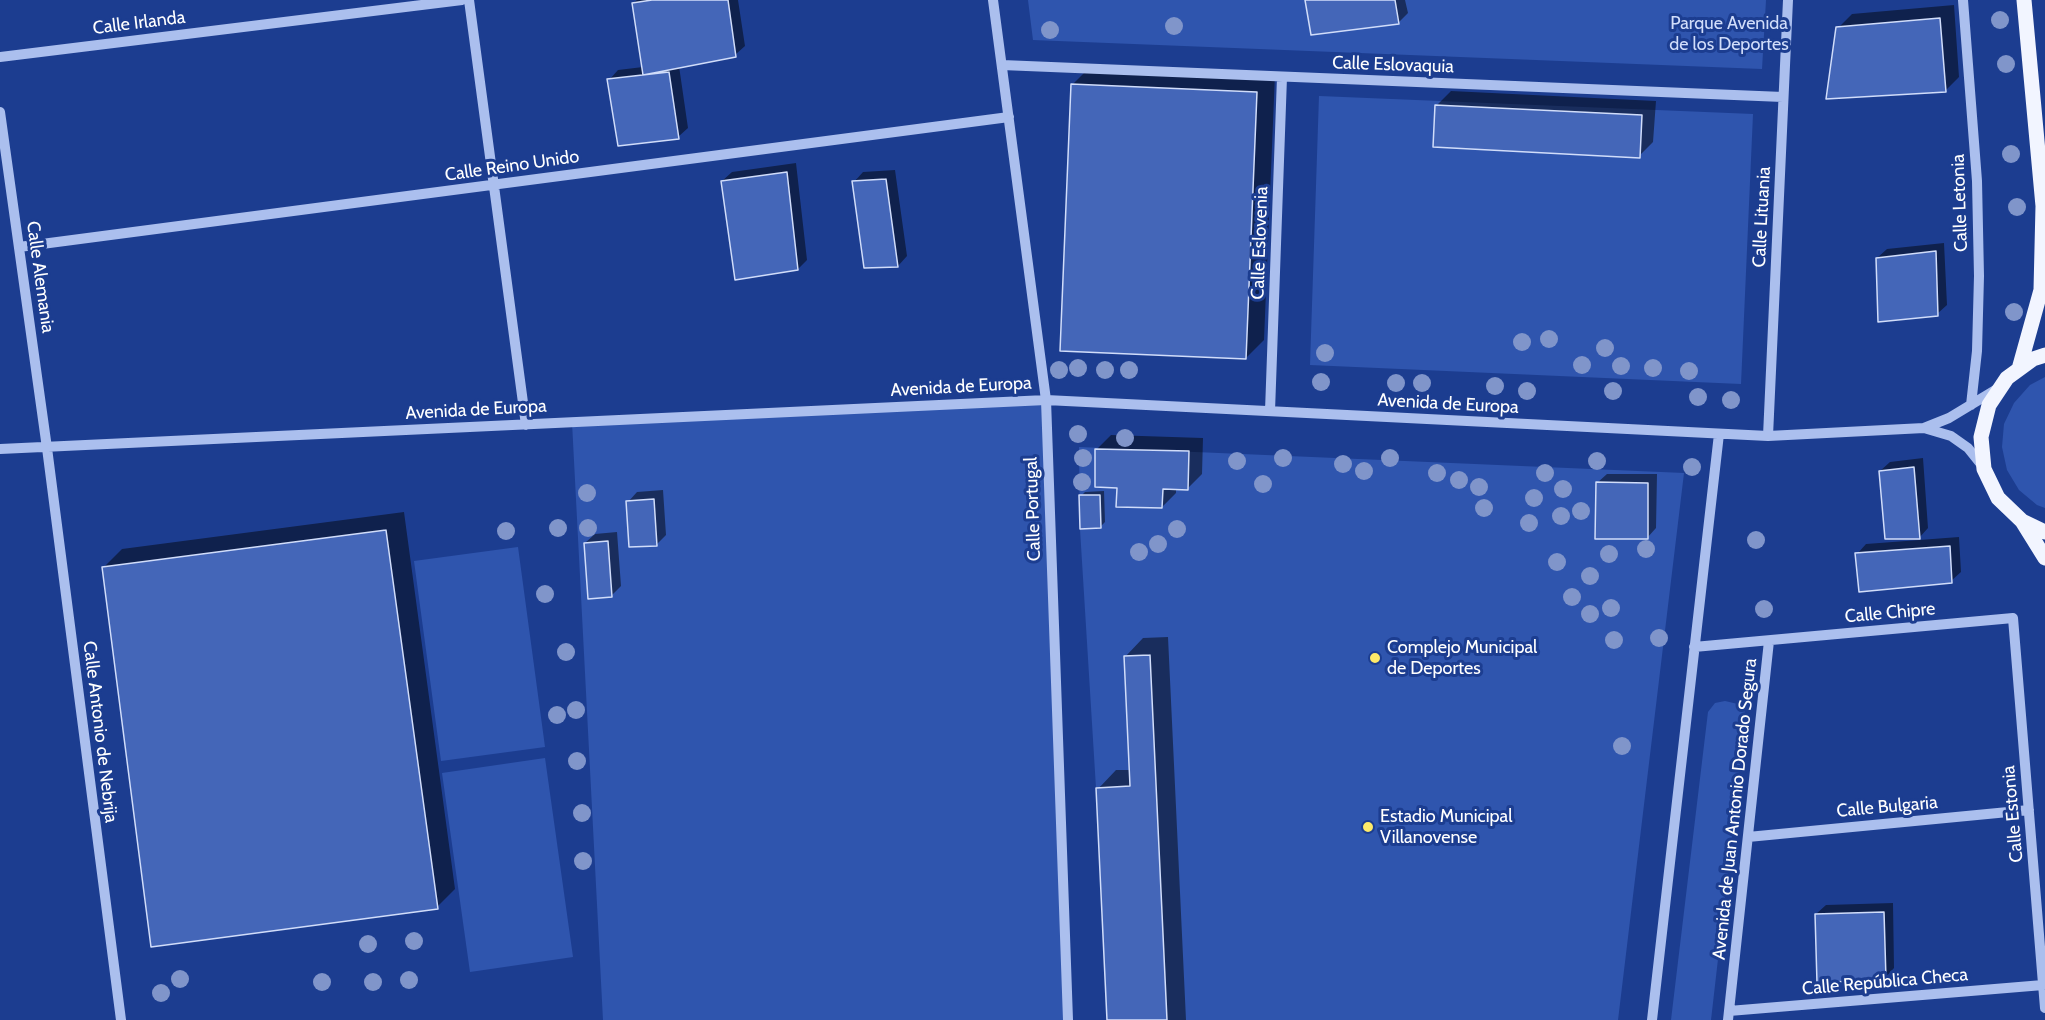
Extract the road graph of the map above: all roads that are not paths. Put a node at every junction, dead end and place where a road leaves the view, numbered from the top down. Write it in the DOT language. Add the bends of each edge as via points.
graph roads {
  1 [pos="462,0"];
  2 [pos="469,0"];
  3 [pos="993,0"];
  4 [pos="1788,0"];
  5 [pos="1963,0"];
  6 [pos="2024,0"];
  7 [pos="0,57"];
  8 [pos="1002,65"];
  9 [pos="1282,76"];
  10 [pos="1783,97"];
  11 [pos="0,112"];
  12 [pos="1009,117"];
  13 [pos="494,185"];
  14 [pos="2044,209"];
  15 [pos="19,248"];
  16 [pos="2045,355"];
  17 [pos="2019,369"];
  18 [pos="2001,386"];
  19 [pos="1046,400"];
  20 [pos="1971,405"];
  21 [pos="1270,411"];
  22 [pos="526,425"];
  23 [pos="1924,428"];
  24 [pos="1719,434"];
  25 [pos="1768,436"];
  26 [pos="47,448"];
  27 [pos="0,449"];
  28 [pos="1984,469"];
  29 [pos="2022,521"];
  30 [pos="2045,532"];
  31 [pos="2045,558"];
  32 [pos="2013,618"];
  33 [pos="1769,641"];
  34 [pos="1694,647"];
  35 [pos="2029,810"];
  36 [pos="1748,837"];
  37 [pos="2043,985"];
  38 [pos="2045,1008"];
  39 [pos="1729,1015"];
  40 [pos="121,1020"];
  41 [pos="1068,1020"];
  42 [pos="1652,1020"];
  1 -- 7 [label="street, Calle Irlanda"];
  2 -- 13 [label="street"];
  3 -- 8 [label="street, Calle Portugal"];
  4 -- 10 [label="street, Calle Lituania"];
  5 -- 20 [label="street, Calle Letonia" via="1977,182 1978,341"];
  6 -- 14 [label="main road"];
  8 -- 9 [label="street, Calle Eslovaquia"];
  8 -- 12 [label="street, Calle Portugal"];
  9 -- 10 [label="street, Calle Eslovaquia"];
  9 -- 21 [label="street, Calle Eslovenia"];
  10 -- 25 [label="street, Calle Lituania"];
  11 -- 15 [label="street, Calle Alemania"];
  12 -- 13 [label="street, Calle Reino Unido"];
  12 -- 19 [label="street, Calle Portugal"];
  13 -- 15 [label="street, Calle Reino Unido"];
  13 -- 22 [label="street"];
  14 -- 17 [label="main road" via="2041,290"];
  15 -- 26 [label="street, Calle Alemania"];
  16 -- 17 [label="main road"];
  17 -- 18 [label="main road"];
  18 -- 20 [label="street, Avenida de Europa"];
  18 -- 28 [label="main road" via="1989,405 1981,437"];
  19 -- 21 [label="street, Avenida de Europa"];
  19 -- 22 [label="street, Avenida de Europa"];
  19 -- 41 [label="street, Calle Portugal"];
  20 -- 23 [label="street, Avenida de Europa"];
  21 -- 24 [label="street, Avenida de Europa"];
  22 -- 26 [label="street, Avenida de Europa"];
  23 -- 25 [label="street, Avenida de Europa"];
  23 -- 28 [label="street, Avenida de Europa" via="1951,436 1968,448"];
  24 -- 25 [label="street, Avenida de Europa"];
  24 -- 34 [label="street"];
  26 -- 27 [label="street, Avenida de Europa"];
  26 -- 40 [label="street, Calle Antonio de Nebrija"];
  28 -- 29 [label="main road" via="1998,498"];
  29 -- 30 [label="main road"];
  29 -- 31 [label="main road"];
  32 -- 33 [label="street, Calle Chipre"];
  32 -- 35 [label="street, Calle Estonia"];
  33 -- 34 [label="street, Avenida de Juan Antonio Dorado Segura"];
  33 -- 36 [label="street, Avenida de Juan Antonio Dorado Segura"];
  34 -- 42 [label="street"];
  35 -- 36 [label="street, Calle Bulgaria"];
  35 -- 37 [label="street, Calle Estonia"];
  36 -- 39 [label="street, Avenida de Juan Antonio Dorado Segura"];
  37 -- 38 [label="street, Calle Estonia"];
  37 -- 39 [label="street, Calle República Checa"];
}
